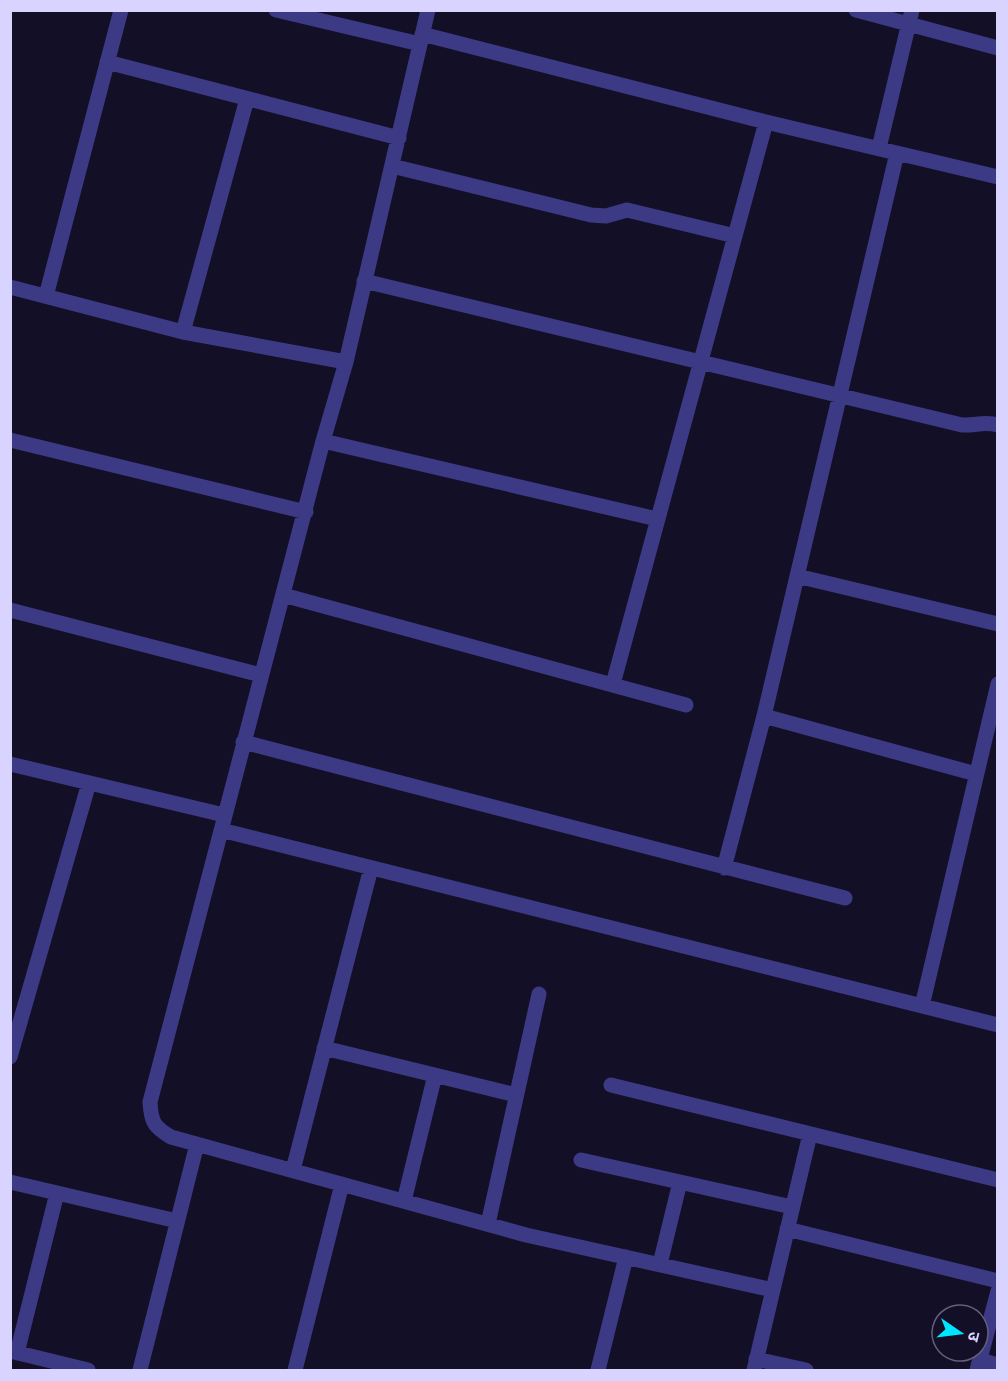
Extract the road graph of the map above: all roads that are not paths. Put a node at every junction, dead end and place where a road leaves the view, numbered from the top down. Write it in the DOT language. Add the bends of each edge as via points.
graph roads {
  1 [pos="121,10"];
  2 [pos="276,10"];
  3 [pos="428,10"];
  4 [pos="856,10"];
  5 [pos="910,17"];
  6 [pos="421,39"];
  7 [pos="998,48"];
  8 [pos="107,62"];
  9 [pos="247,99"];
  10 [pos="766,122"];
  11 [pos="399,138"];
  12 [pos="879,148"];
  13 [pos="897,153"];
  14 [pos="392,166"];
  15 [pos="998,177"];
  16 [pos="735,236"];
  17 [pos="364,281"];
  18 [pos="10,287"];
  19 [pos="46,296"];
  20 [pos="183,332"];
  21 [pos="346,362"];
  22 [pos="702,363"];
  23 [pos="839,398"];
  24 [pos="998,425"];
  25 [pos="10,440"];
  26 [pos="323,441"];
  27 [pos="306,512"];
  28 [pos="657,519"];
  29 [pos="797,576"];
  30 [pos="283,595"];
  31 [pos="10,610"];
  32 [pos="998,624"];
  33 [pos="261,675"];
  34 [pos="613,684"];
  35 [pos="998,684"];
  36 [pos="686,705"];
  37 [pos="764,716"];
  38 [pos="243,742"];
  39 [pos="10,764"];
  40 [pos="976,774"];
  41 [pos="88,783"];
  42 [pos="222,823"];
  43 [pos="371,868"];
  44 [pos="724,868"];
  45 [pos="845,898"];
  46 [pos="539,994"];
  47 [pos="922,1006"];
  48 [pos="998,1025"];
  49 [pos="324,1048"];
  50 [pos="10,1057"];
  51 [pos="435,1075"];
  52 [pos="611,1085"];
  53 [pos="516,1095"];
  54 [pos="810,1134"];
  55 [pos="196,1144"];
  56 [pos="581,1160"];
  57 [pos="293,1170"];
  58 [pos="998,1180"];
  59 [pos="10,1182"];
  60 [pos="680,1182"];
  61 [pos="342,1184"];
  62 [pos="57,1193"];
  63 [pos="404,1201"];
  64 [pos="792,1207"];
  65 [pos="177,1221"];
  66 [pos="488,1224"];
  67 [pos="787,1229"];
  68 [pos="626,1257"];
  69 [pos="660,1264"];
  70 [pos="998,1281"];
  71 [pos="773,1290"];
  72 [pos="998,1291"];
  73 [pos="14,1352"];
  74 [pos="755,1365"];
  75 [pos="978,1365"];
  76 [pos="998,1365"];
  77 [pos="88,1371"];
  78 [pos="140,1371"];
  79 [pos="295,1371"];
  80 [pos="598,1371"];
  81 [pos="806,1371"];
  1 -- 8 [label="street"];
  2 -- 6 [label="street"];
  3 -- 6 [label="street"];
  4 -- 5 [label="street"];
  5 -- 7 [label="street"];
  5 -- 12 [label="street"];
  6 -- 10 [label="street"];
  6 -- 11 [label="street"];
  8 -- 9 [label="street"];
  8 -- 19 [label="street"];
  9 -- 11 [label="street"];
  9 -- 20 [label="street"];
  10 -- 12 [label="street"];
  10 -- 16 [label="street"];
  11 -- 14 [label="street"];
  12 -- 13 [label="street"];
  13 -- 15 [label="street"];
  13 -- 23 [label="street"];
  14 -- 16 [label="street" via="591,215 606,216 627,210"];
  14 -- 17 [label="street"];
  16 -- 22 [label="street"];
  17 -- 21 [label="street"];
  17 -- 22 [label="street"];
  18 -- 19 [label="street"];
  19 -- 20 [label="street"];
  20 -- 21 [label="street"];
  21 -- 26 [label="street"];
  22 -- 23 [label="street"];
  22 -- 28 [label="street"];
  23 -- 24 [label="street" via="962,425"];
  23 -- 29 [label="street"];
  25 -- 27 [label="street"];
  26 -- 27 [label="street"];
  26 -- 28 [label="street"];
  27 -- 30 [label="street"];
  28 -- 34 [label="street"];
  29 -- 32 [label="street"];
  29 -- 37 [label="street"];
  30 -- 33 [label="street"];
  30 -- 34 [label="street"];
  31 -- 33 [label="street"];
  33 -- 38 [label="street"];
  34 -- 36 [label="street"];
  35 -- 40 [label="street"];
  37 -- 40 [label="street"];
  37 -- 44 [label="street"];
  38 -- 42 [label="street"];
  38 -- 44 [label="street"];
  39 -- 41 [label="street"];
  40 -- 47 [label="street"];
  41 -- 42 [label="street"];
  41 -- 50 [label="street"];
  42 -- 43 [label="street"];
  42 -- 55 [label="street" via="150,1102 151,1121 156,1129"];
  43 -- 47 [label="street"];
  43 -- 49 [label="street"];
  44 -- 45 [label="street"];
  46 -- 53 [label="street"];
  47 -- 48 [label="street"];
  49 -- 51 [label="street"];
  49 -- 57 [label="street"];
  51 -- 53 [label="street"];
  51 -- 63 [label="street"];
  52 -- 54 [label="street"];
  53 -- 66 [label="street"];
  54 -- 58 [label="street"];
  54 -- 64 [label="street"];
  55 -- 57 [label="street"];
  55 -- 65 [label="street"];
  56 -- 60 [label="street"];
  57 -- 61 [label="street"];
  59 -- 62 [label="street"];
  60 -- 64 [label="street"];
  60 -- 69 [label="street"];
  61 -- 63 [label="street"];
  61 -- 79 [label="street"];
  62 -- 65 [label="street"];
  62 -- 73 [label="street"];
  63 -- 66 [label="street"];
  64 -- 67 [label="street"];
  65 -- 78 [label="street"];
  66 -- 68 [label="street"];
  67 -- 70 [label="street"];
  67 -- 71 [label="street"];
  68 -- 69 [label="street"];
  68 -- 80 [label="street"];
  69 -- 71 [label="street"];
  71 -- 74 [label="street"];
  72 -- 75 [label="street"];
  73 -- 77 [label="street"];
  74 -- 81 [label="street"];
  75 -- 76 [label="street"];
}
